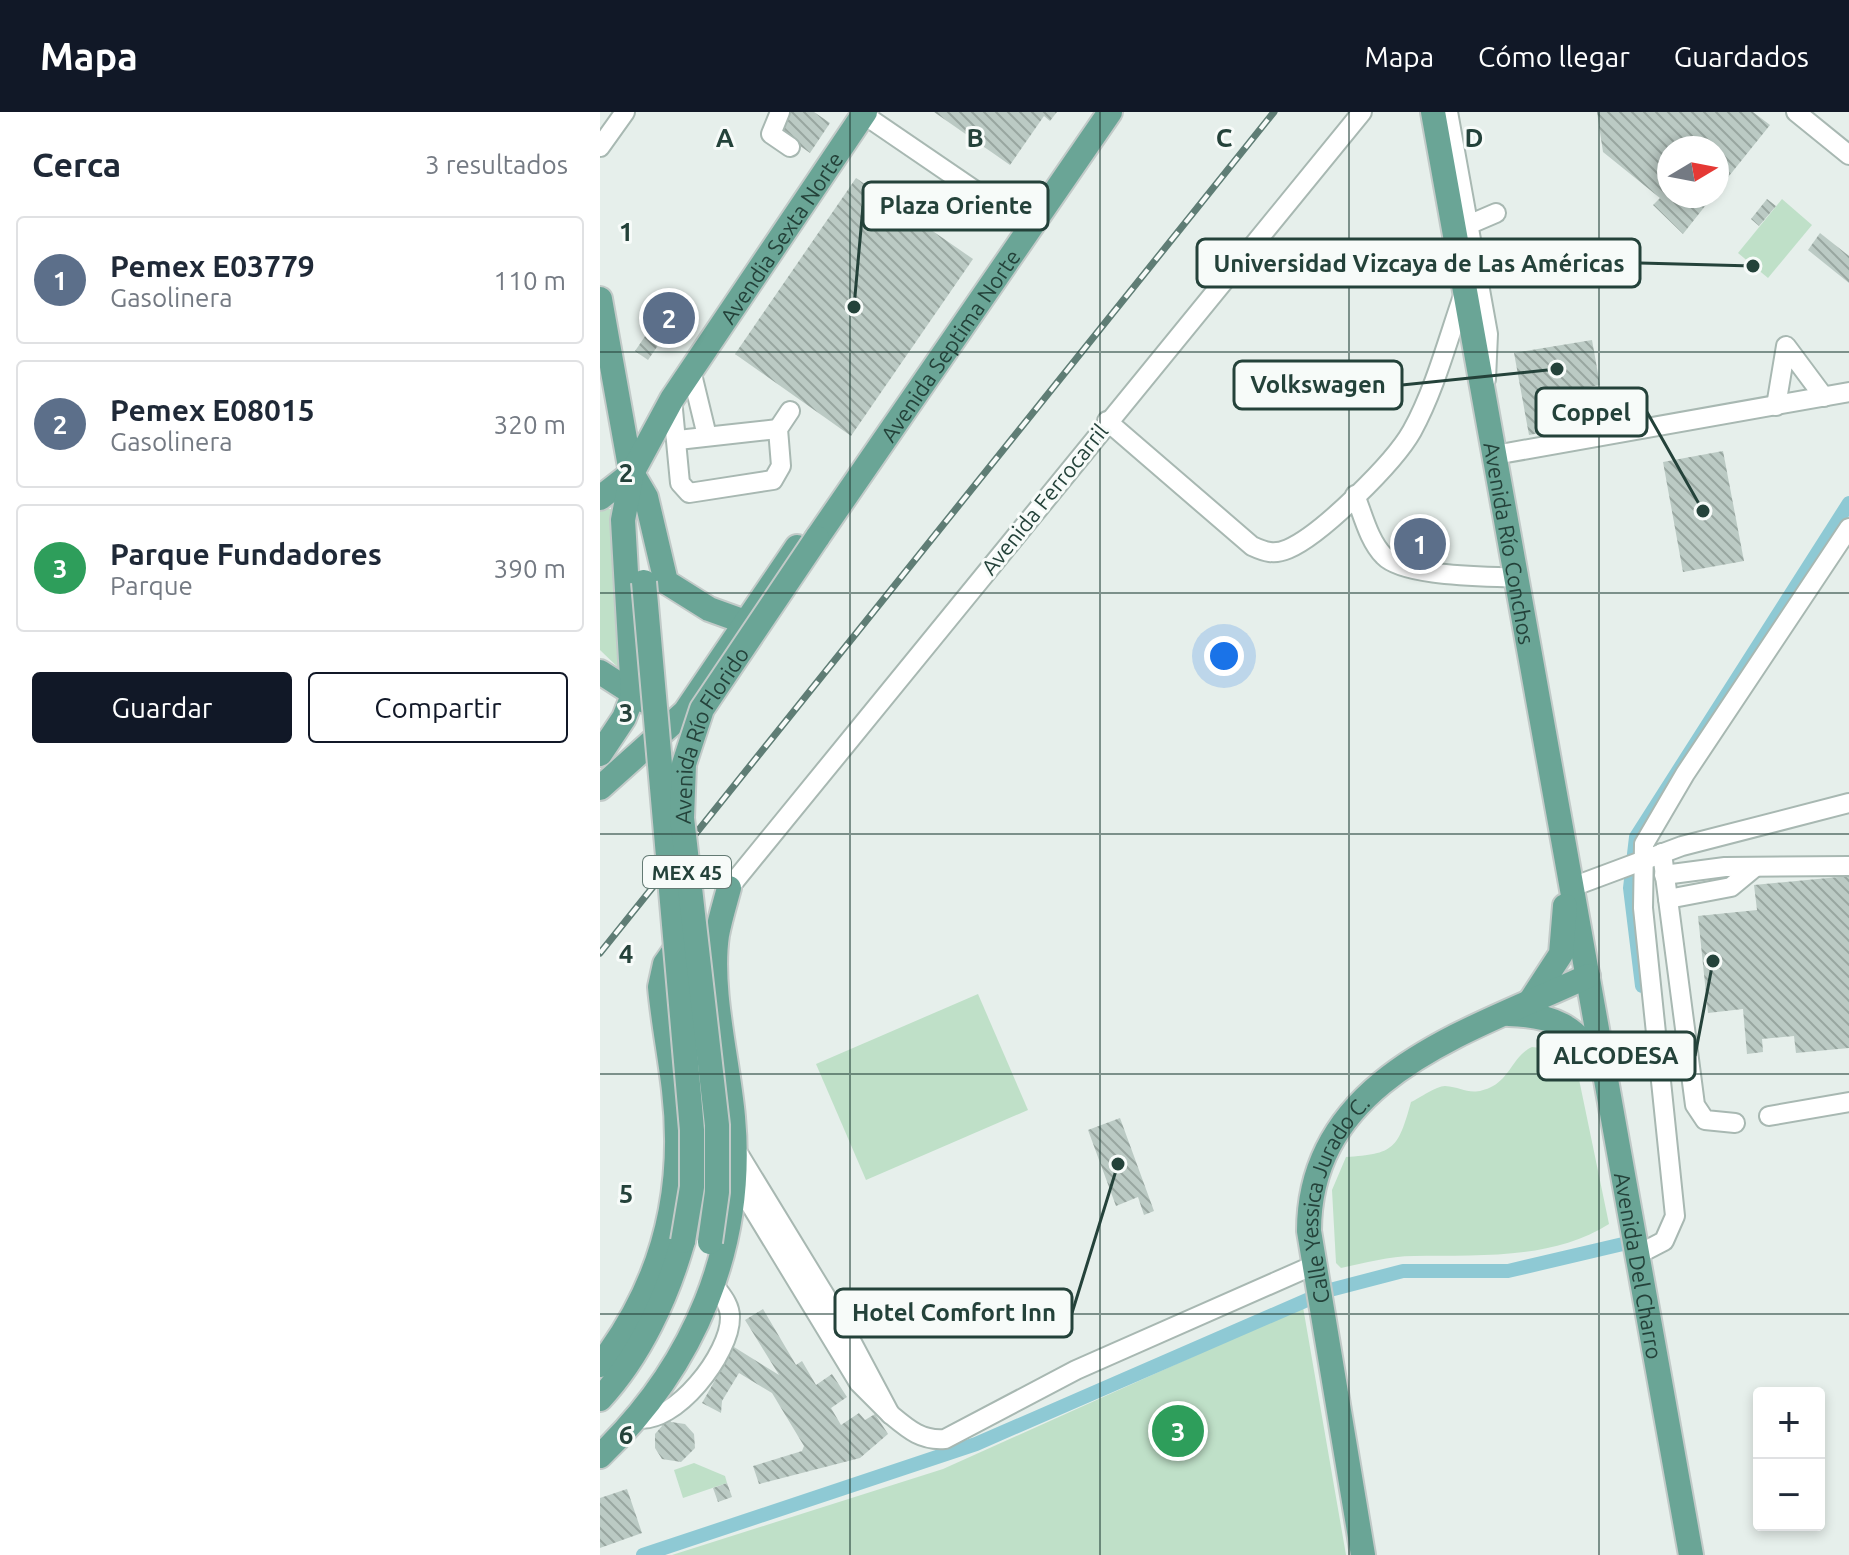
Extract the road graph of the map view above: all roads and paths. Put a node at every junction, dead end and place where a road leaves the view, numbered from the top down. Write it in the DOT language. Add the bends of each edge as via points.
graph roads {
  1 [pos="625,112"];
  2 [pos="780,112"];
  3 [pos="1110,112"];
  4 [pos="1362,112"];
  5 [pos="1433,112"];
  6 [pos="1448,112"];
  7 [pos="1796,112"];
  8 [pos="863,113"];
  9 [pos="600,147"];
  10 [pos="790,147"];
  11 [pos="1849,155"];
  12 [pos="1496,213"];
  13 [pos="1468,225"];
  14 [pos="1030,228"];
  15 [pos="1465,290"];
  16 [pos="600,299"];
  17 [pos="691,370"];
  18 [pos="1849,392"];
  19 [pos="1484,394"];
  20 [pos="1824,397"];
  21 [pos="672,399"];
  22 [pos="1776,406"];
  23 [pos="790,411"];
  24 [pos="1107,421"];
  25 [pos="778,429"];
  26 [pos="707,436"];
  27 [pos="678,440"];
  28 [pos="1495,455"];
  29 [pos="632,473"];
  30 [pos="1355,495"];
  31 [pos="846,496"];
  32 [pos="600,498"];
  33 [pos="1849,528"];
  34 [pos="817,538"];
  35 [pos="1517,578"];
  36 [pos="745,622"];
  37 [pos="600,672"];
  38 [pos="633,695"];
  39 [pos="685,712"];
  40 [pos="600,754"];
  41 [pos="600,788"];
  42 [pos="1849,803"];
  43 [pos="1662,853"];
  44 [pos="1635,862"];
  45 [pos="1849,866"];
  46 [pos="1754,868"];
  47 [pos="1664,875"];
  48 [pos="1570,878"];
  49 [pos="729,888"];
  50 [pos="1668,899"];
  51 [pos="1588,976"];
  52 [pos="718,986"];
  53 [pos="662,1004"];
  54 [pos="1517,1009"];
  55 [pos="1606,1083"];
  56 [pos="1849,1102"];
  57 [pos="1769,1116"];
  58 [pos="1735,1123"];
  59 [pos="735,1148"];
  60 [pos="735,1179"];
  61 [pos="779,1236"];
  62 [pos="1637,1255"];
  63 [pos="1317,1284"];
  64 [pos="714,1285"];
  65 [pos="603,1357"];
  66 [pos="664,1383"];
  67 [pos="600,1399"];
  68 [pos="680,1403"];
  69 [pos="637,1418"];
  70 [pos="600,1439"];
  71 [pos="600,1456"];
  72 [pos="1363,1555"];
  73 [pos="1691,1555"];
  1 -- 9 [label="street"];
  2 -- 10 [label="street" via="771,134"];
  3 -- 14 [label="main road, Avenida Septima Norte / MEX 45"];
  4 -- 24 [label="street, Avenida Ferrocarril"];
  5 -- 15 [label="main road, Avenida Río Conchos"];
  6 -- 13 [label="street"];
  7 -- 11 [label="street"];
  8 -- 14 [label="street"];
  8 -- 17 [label="main road, Avendia Sexta Norte"];
  12 -- 13 [label="street"];
  13 -- 19 [label="street" via="1488,334"];
  14 -- 31 [label="main road, Avenida Septima Norte / MEX 45"];
  15 -- 19 [label="main road, Avenida Río Conchos"];
  15 -- 30 [label="street" via="1411,432"];
  16 -- 29 [label="main road"];
  17 -- 21 [label="main road, Avendia Sexta Norte"];
  17 -- 26 [label="street"];
  18 -- 20 [label="street"];
  19 -- 28 [label="main road, Avenida Río Conchos"];
  20 -- 22 [label="street"];
  20 -- 22 [label="street" via="1786,346"];
  21 -- 27 [label="street"];
  21 -- 29 [label="main road, Avendia Sexta Norte"];
  22 -- 28 [label="street"];
  23 -- 25 [label="street"];
  24 -- 30 [label="street" via="1252,546 1267,553 1290,548"];
  24 -- 49 [label="street, Avenida Ferrocarril"];
  25 -- 26 [label="street"];
  25 -- 27 [label="street" via="781,466 773,480 698,493 682,488"];
  26 -- 27 [label="street"];
  28 -- 35 [label="main road, Avenida Río Conchos"];
  29 -- 32 [label="main road"];
  29 -- 36 [label="main road" via="646,497 666,582 709,609"];
  29 -- 38 [label="main road" via="623,520"];
  29 -- 67 [label="main road, Avenida Río Florido / MEX 45, bridge" via="692,1130 692,1187 683,1241 660,1306"];
  30 -- 35 [label="street" via="1374,542 1392,563"];
  31 -- 34 [label="main road, Avenida Septima Norte / MEX 45"];
  31 -- 36 [label="main road" via="817,520"];
  31 -- 39 [label="main road" via="835,529 732,683 719,697"];
  33 -- 44 [label="street" via="1655,820"];
  34 -- 70 [label="main road, Avenida Río Florido / MEX 45, bridge" via="702,709 684,764 682,818 717,1125 717,1192 710,1242 688,1310 646,1384"];
  35 -- 48 [label="main road, Avenida Río Conchos"];
  36 -- 39 [label="main road"];
  37 -- 38 [label="main road"];
  38 -- 39 [label="main road"];
  38 -- 40 [label="main road"];
  39 -- 41 [label="main road"];
  42 -- 43 [label="street"];
  43 -- 44 [label="street"];
  43 -- 47 [label="street"];
  44 -- 48 [label="street"];
  44 -- 62 [label="street" via="1675,1216 1664,1241"];
  45 -- 46 [label="street"];
  46 -- 47 [label="street" via="1711,867"];
  46 -- 50 [label="street" via="1731,887"];
  47 -- 50 [label="street"];
  48 -- 51 [label="main road, Avenida Río Conchos"];
  48 -- 54 [label="main road" via="1561,954 1549,977"];
  49 -- 52 [label="main road" via="717,934"];
  49 -- 53 [label="main road" via="665,964"];
  50 -- 58 [label="street" via="1695,1105 1705,1120"];
  51 -- 54 [label="main road, Calle Yessica Jurado C."];
  51 -- 55 [label="main road, Avenida Del Charro"];
  52 -- 53 [label="main road" via="703,973 685,971"];
  52 -- 59 [label="main road"];
  53 -- 65 [label="main road" via="677,1126 673,1202 655,1273 636,1313"];
  54 -- 55 [label="main road" via="1570,1027 1592,1053"];
  54 -- 63 [label="main road, Calle Yessica Jurado C." via="1395,1072 1351,1111 1313,1178 1309,1231"];
  55 -- 62 [label="main road, Avenida Del Charro"];
  56 -- 57 [label="street"];
  59 -- 60 [label="main road"];
  59 -- 61 [label="street"];
  60 -- 61 [label="street"];
  60 -- 64 [label="main road" via="730,1230"];
  61 -- 63 [label="street" via="847,1349 859,1383 915,1434 931,1440 945,1439 1076,1370"];
  62 -- 73 [label="main road, Avenida Del Charro"];
  63 -- 72 [label="main road, Calle Yessica Jurado C."];
  64 -- 66 [label="main road"];
  64 -- 68 [label="street" via="726,1302 729,1325 721,1348"];
  66 -- 68 [label="street"];
  66 -- 69 [label="main road"];
  68 -- 69 [label="street" via="657,1418"];
  69 -- 71 [label="main road"];
}
